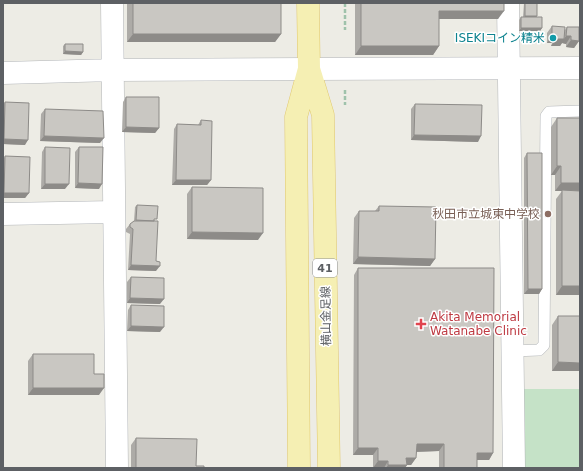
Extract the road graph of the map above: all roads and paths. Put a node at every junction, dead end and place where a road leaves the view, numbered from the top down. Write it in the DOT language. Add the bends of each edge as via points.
graph roads {
  1 [pos="112,3"];
  2 [pos="308,3"];
  3 [pos="345,3"];
  4 [pos="508,3"];
  5 [pos="345,30"];
  6 [pos="580,68"];
  7 [pos="309,69"];
  8 [pos="509,69"];
  9 [pos="114,70"];
  10 [pos="3,73"];
  11 [pos="580,111"];
  12 [pos="114,212"];
  13 [pos="3,214"];
  14 [pos="512,351"];
  15 [pos="117,468"];
  16 [pos="299,468"];
  17 [pos="329,468"];
  18 [pos="514,468"];
  1 -- 9 [label="street"];
  2 -- 7 [label="main road, 横山金足線 / 41"];
  3 -- 5 [label="path"];
  4 -- 8 [label="street"];
  6 -- 8 [label="street"];
  7 -- 8 [label="street"];
  7 -- 9 [label="street"];
  7 -- 16 [label="main road, 横山金足線 / 41" via="296,117"];
  7 -- 17 [label="main road, 横山金足線 / 41" via="323,115"];
  8 -- 14 [label="street"];
  9 -- 10 [label="street"];
  9 -- 12 [label="street"];
  11 -- 14 [label="lane" via="549,112 546,116 544,345 539,350"];
  12 -- 13 [label="street"];
  12 -- 15 [label="street"];
  14 -- 18 [label="street"];
}
